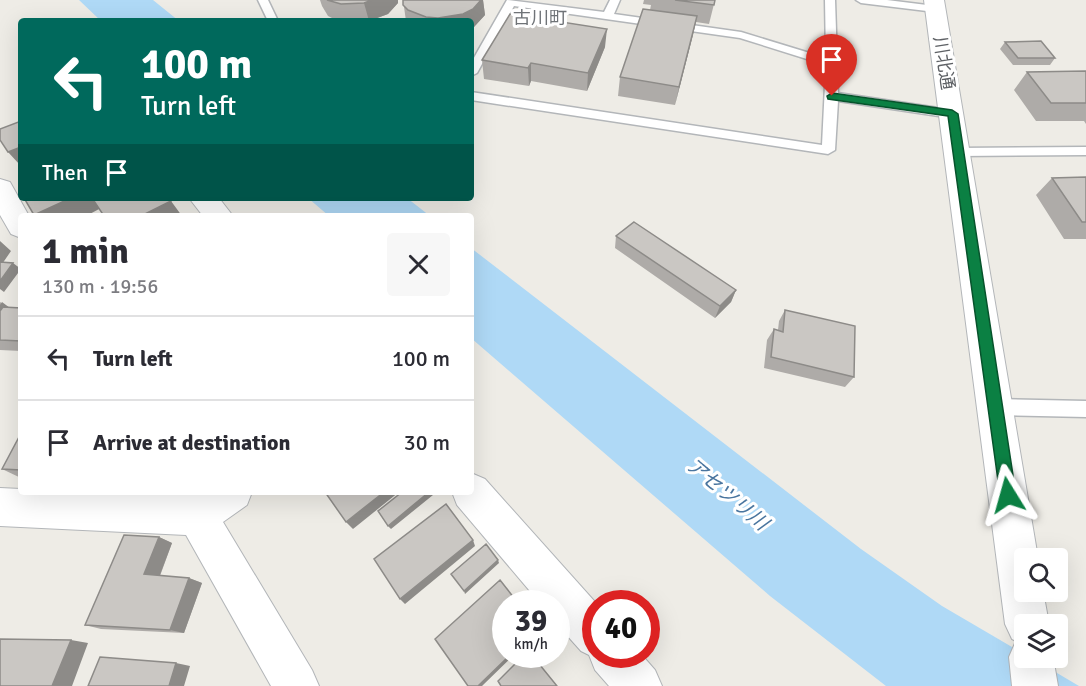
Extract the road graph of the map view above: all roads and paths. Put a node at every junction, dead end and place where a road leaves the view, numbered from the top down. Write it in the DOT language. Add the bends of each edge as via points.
graph roads {
  1 [pos="263,0"];
  2 [pos="615,0"];
  3 [pos="830,0"];
  4 [pos="862,0"];
  5 [pos="512,1"];
  6 [pos="935,4"];
  7 [pos="568,5"];
  8 [pos="609,16"];
  9 [pos="272,18"];
  10 [pos="831,63"];
  11 [pos="474,68"];
  12 [pos="474,96"];
  13 [pos="832,96"];
  14 [pos="952,114"];
  15 [pos="1086,151"];
  16 [pos="958,152"];
  17 [pos="205,201"];
  18 [pos="216,213"];
  19 [pos="996,407"];
  20 [pos="1086,409"];
  21 [pos="222,495"];
  22 [pos="474,495"];
  23 [pos="190,504"];
  24 [pos="0,507"];
  25 [pos="1026,614"];
  26 [pos="582,620"];
  27 [pos="624,668"];
  28 [pos="1033,668"];
  29 [pos="296,686"];
  30 [pos="639,686"];
  31 [pos="1035,686"];
  1 -- 9 [label="lane"];
  2 -- 8 [label="lane"];
  3 -- 10 [label="lane"];
  4 -- 6 [label="lane"];
  5 -- 7 [label="lane"];
  5 -- 11 [label="lane"];
  6 -- 14 [label="street, 川北通"];
  7 -- 8 [label="lane"];
  8 -- 10 [label="lane" via="741,35"];
  10 -- 13 [label="lane"];
  12 -- 13 [label="lane" via="828,150"];
  13 -- 14 [label="lane"];
  14 -- 16 [label="street, 川北通"];
  15 -- 16 [label="lane"];
  16 -- 19 [label="street, 川北通"];
  17 -- 18 [label="street"];
  19 -- 20 [label="lane"];
  19 -- 25 [label="street, 川北通"];
  21 -- 23 [label="street"];
  22 -- 26 [label="street"];
  23 -- 24 [label="street"];
  23 -- 29 [label="street"];
  27 -- 30 [label="street"];
  28 -- 31 [label="street"];
}
